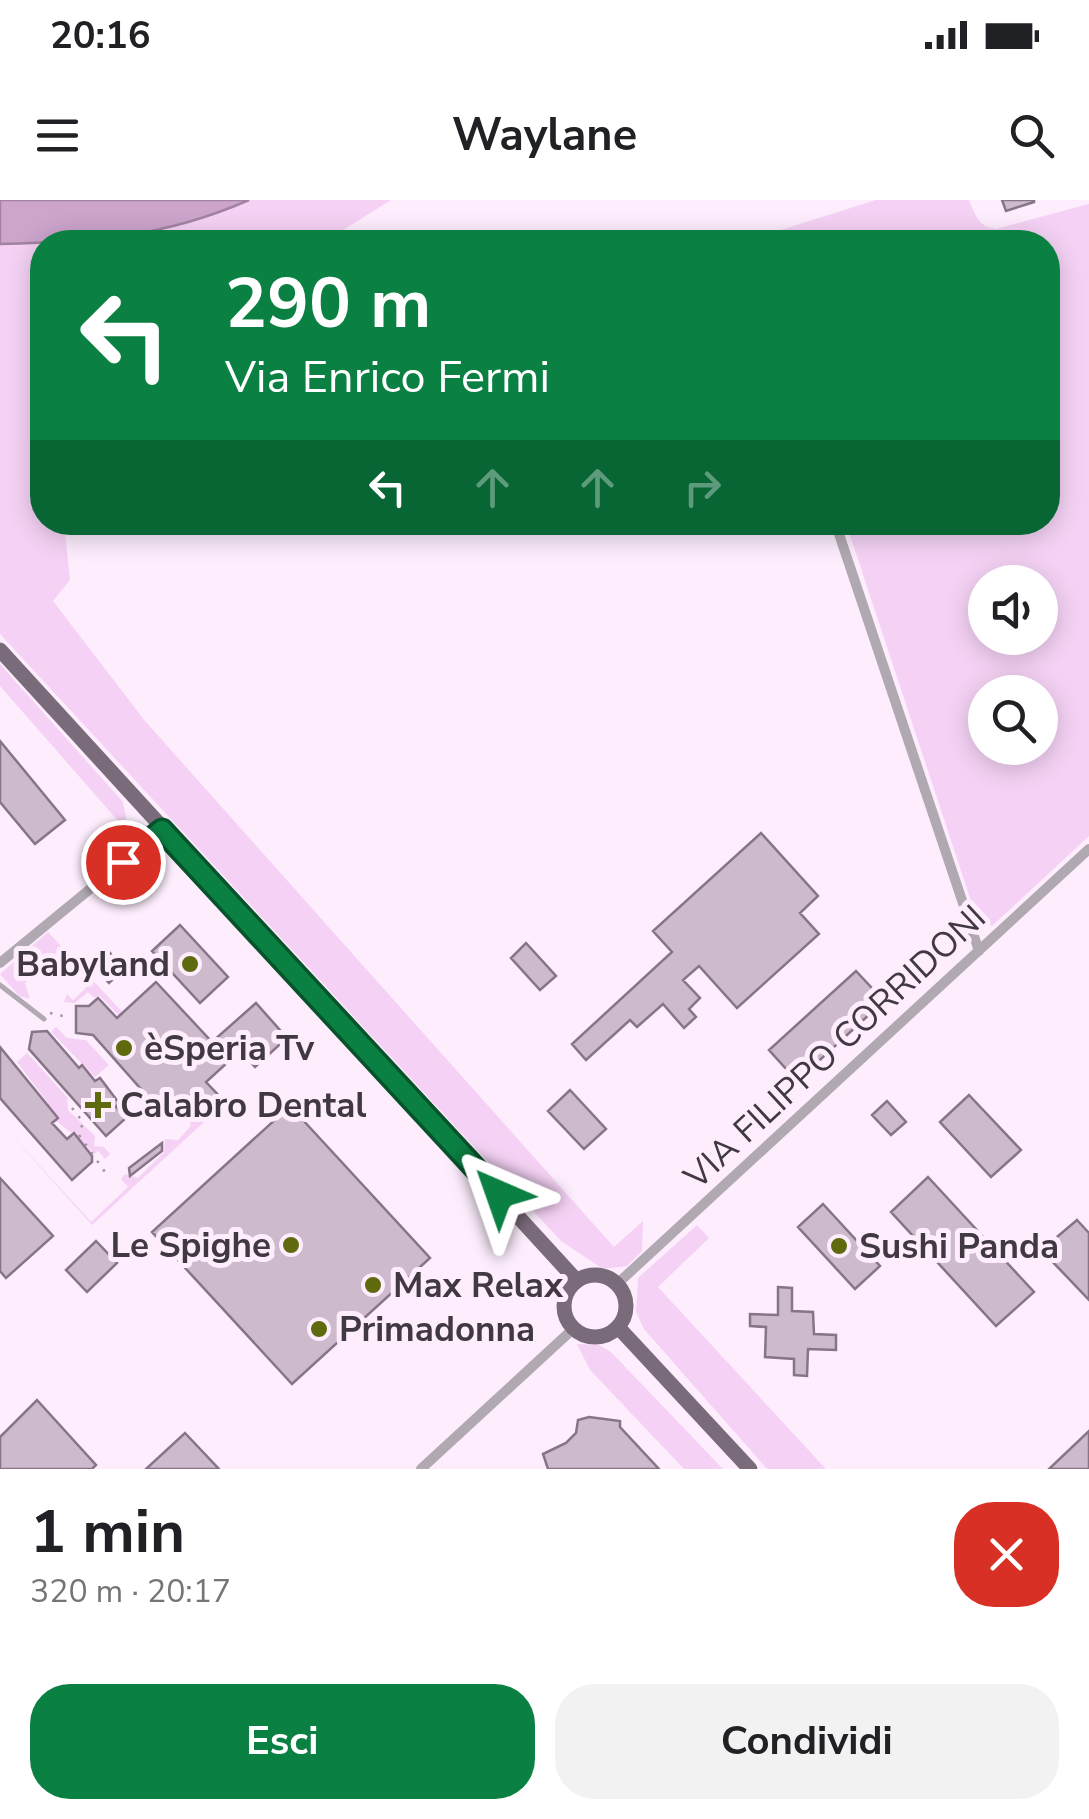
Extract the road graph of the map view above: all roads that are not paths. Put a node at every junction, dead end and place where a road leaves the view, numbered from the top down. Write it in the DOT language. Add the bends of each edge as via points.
graph roads {
  1 [pos="838,535"];
  2 [pos="0,650"];
  3 [pos="162,830"];
  4 [pos="1089,849"];
  5 [pos="979,951"];
  6 [pos="0,963"];
  7 [pos="0,985"];
  8 [pos="44,1019"];
  9 [pos="578,1281"];
  10 [pos="617,1284"];
  11 [pos="618,1328"];
  12 [pos="572,1329"];
  13 [pos="420,1469"];
  14 [pos="750,1469"];
  1 -- 5 [label="street"];
  2 -- 3 [label="main road"];
  3 -- 6 [label="street"];
  3 -- 9 [label="main road"];
  4 -- 5 [label="street, VIA FILIPPO CORRIDONI"];
  5 -- 10 [label="street, VIA FILIPPO CORRIDONI"];
  7 -- 8 [label="lane"];
  9 -- 10 [label="main road" via="602,1276"];
  9 -- 12 [label="main road" via="564,1301"];
  10 -- 11 [label="main road" via="626,1308"];
  11 -- 12 [label="main road" via="600,1337"];
  11 -- 14 [label="main road"];
  12 -- 13 [label="street"];
}
